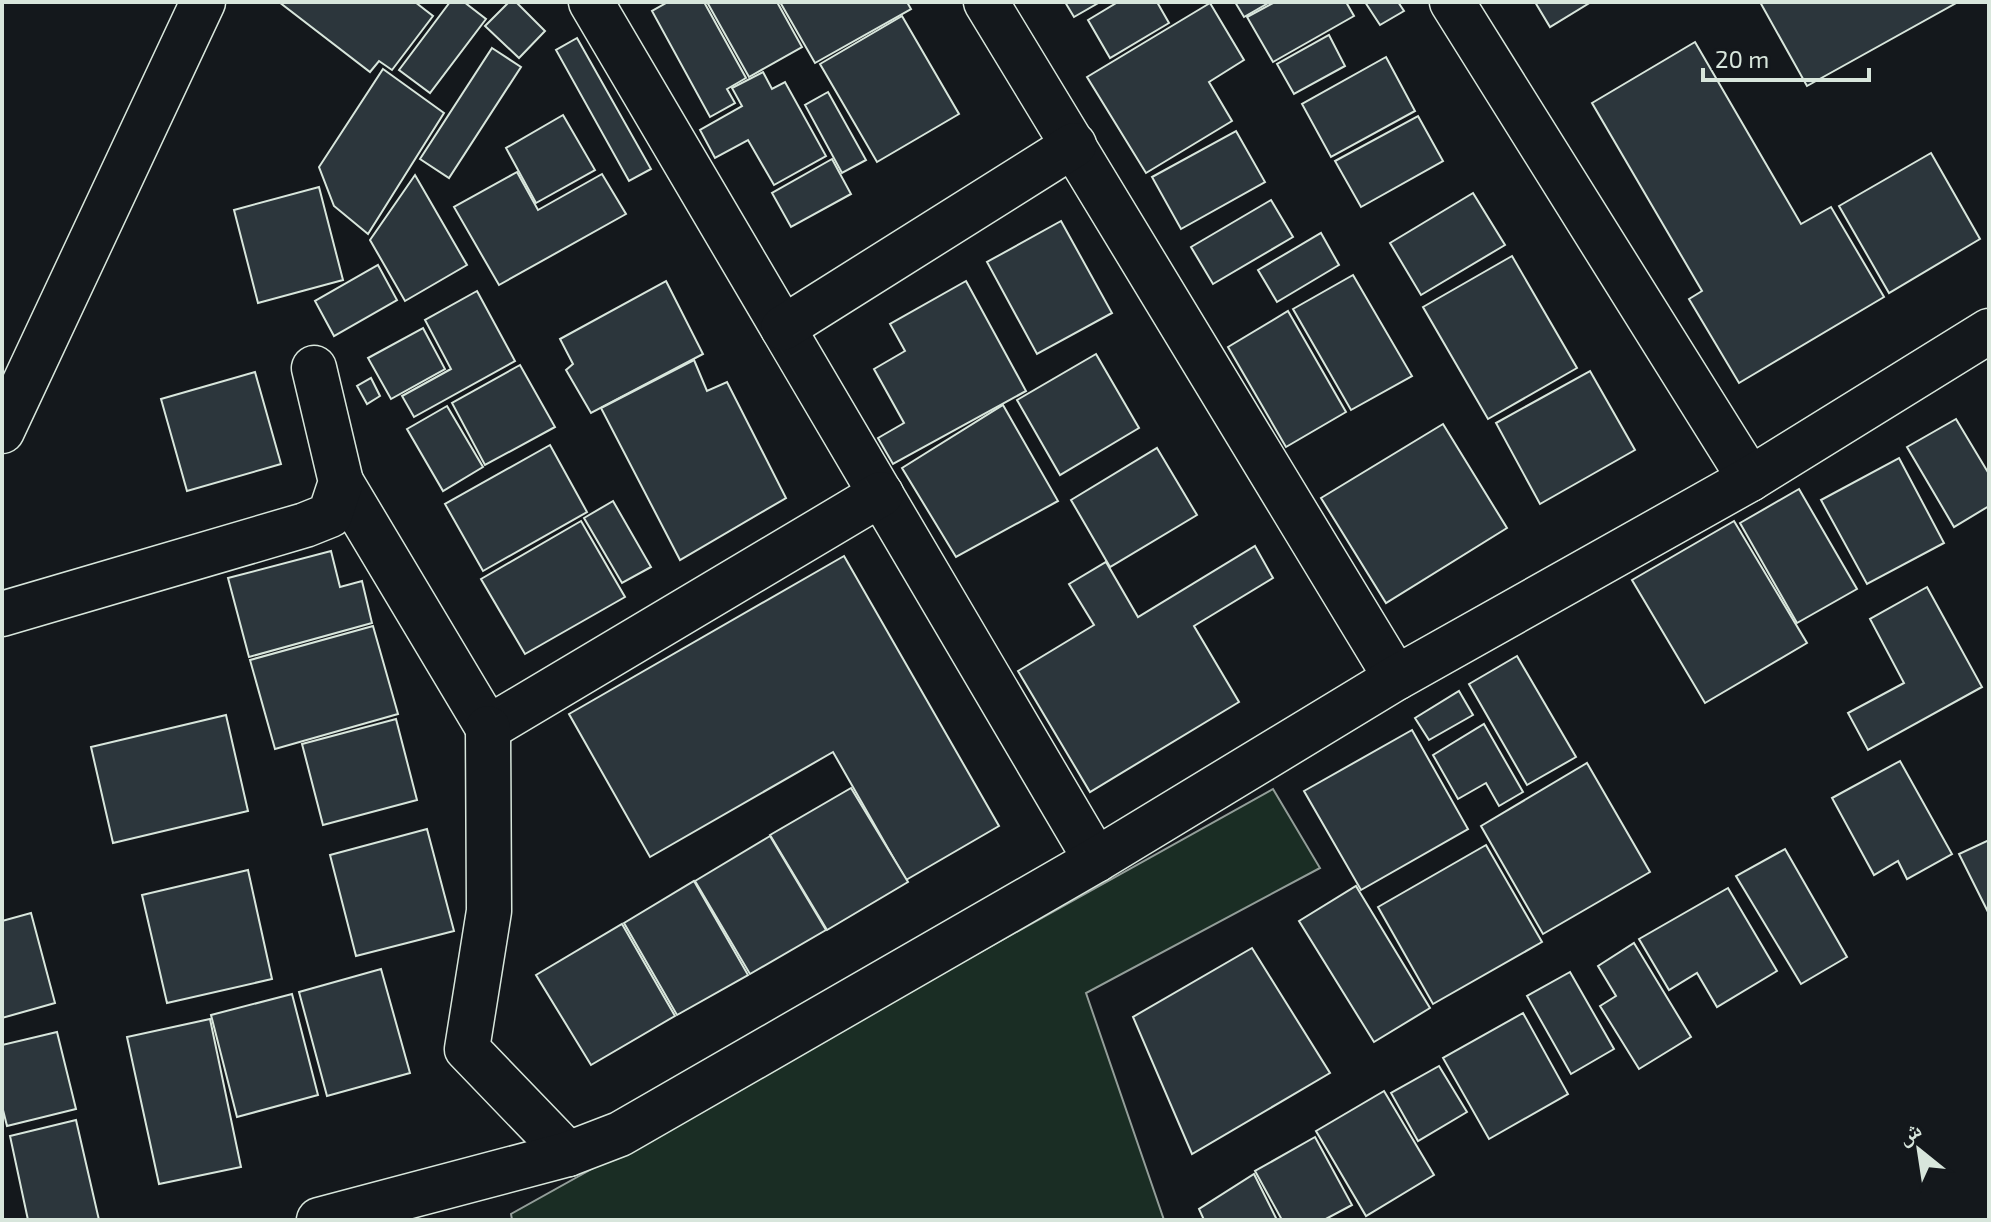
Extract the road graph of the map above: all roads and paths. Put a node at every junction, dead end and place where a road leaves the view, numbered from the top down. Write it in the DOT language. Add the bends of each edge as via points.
graph roads {
  1 [pos="203,2"];
  2 [pos="591,2"];
  3 [pos="986,2"];
  4 [pos="1452,2"];
  5 [pos="1074,145"];
  6 [pos="783,328"];
  7 [pos="1989,331"];
  8 [pos="314,368"];
  9 [pos="3,427"];
  10 [pos="1750,479"];
  11 [pos="341,482"];
  12 [pos="881,494"];
  13 [pos="2,614"];
  14 [pos="1396,678"];
  15 [pos="488,728"];
  16 [pos="1096,860"];
  17 [pos="568,1154"];
  18 [pos="319,1220"];
  1 -- 9 [label="street"];
  2 -- 6 [label="street"];
  3 -- 5 [label="street"];
  4 -- 10 [label="street"];
  5 -- 6 [label="street"];
  5 -- 14 [label="street"];
  6 -- 12 [label="street"];
  7 -- 10 [label="street"];
  8 -- 11 [label="street"];
  10 -- 14 [label="street"];
  11 -- 13 [label="street" via="330,515 305,525"];
  11 -- 15 [label="street"];
  12 -- 15 [label="street"];
  12 -- 16 [label="street"];
  14 -- 16 [label="street"];
  15 -- 17 [label="street" via="489,911 467,1049"];
  16 -- 17 [label="street" via="673,1105"];
  17 -- 18 [label="street"];
}
